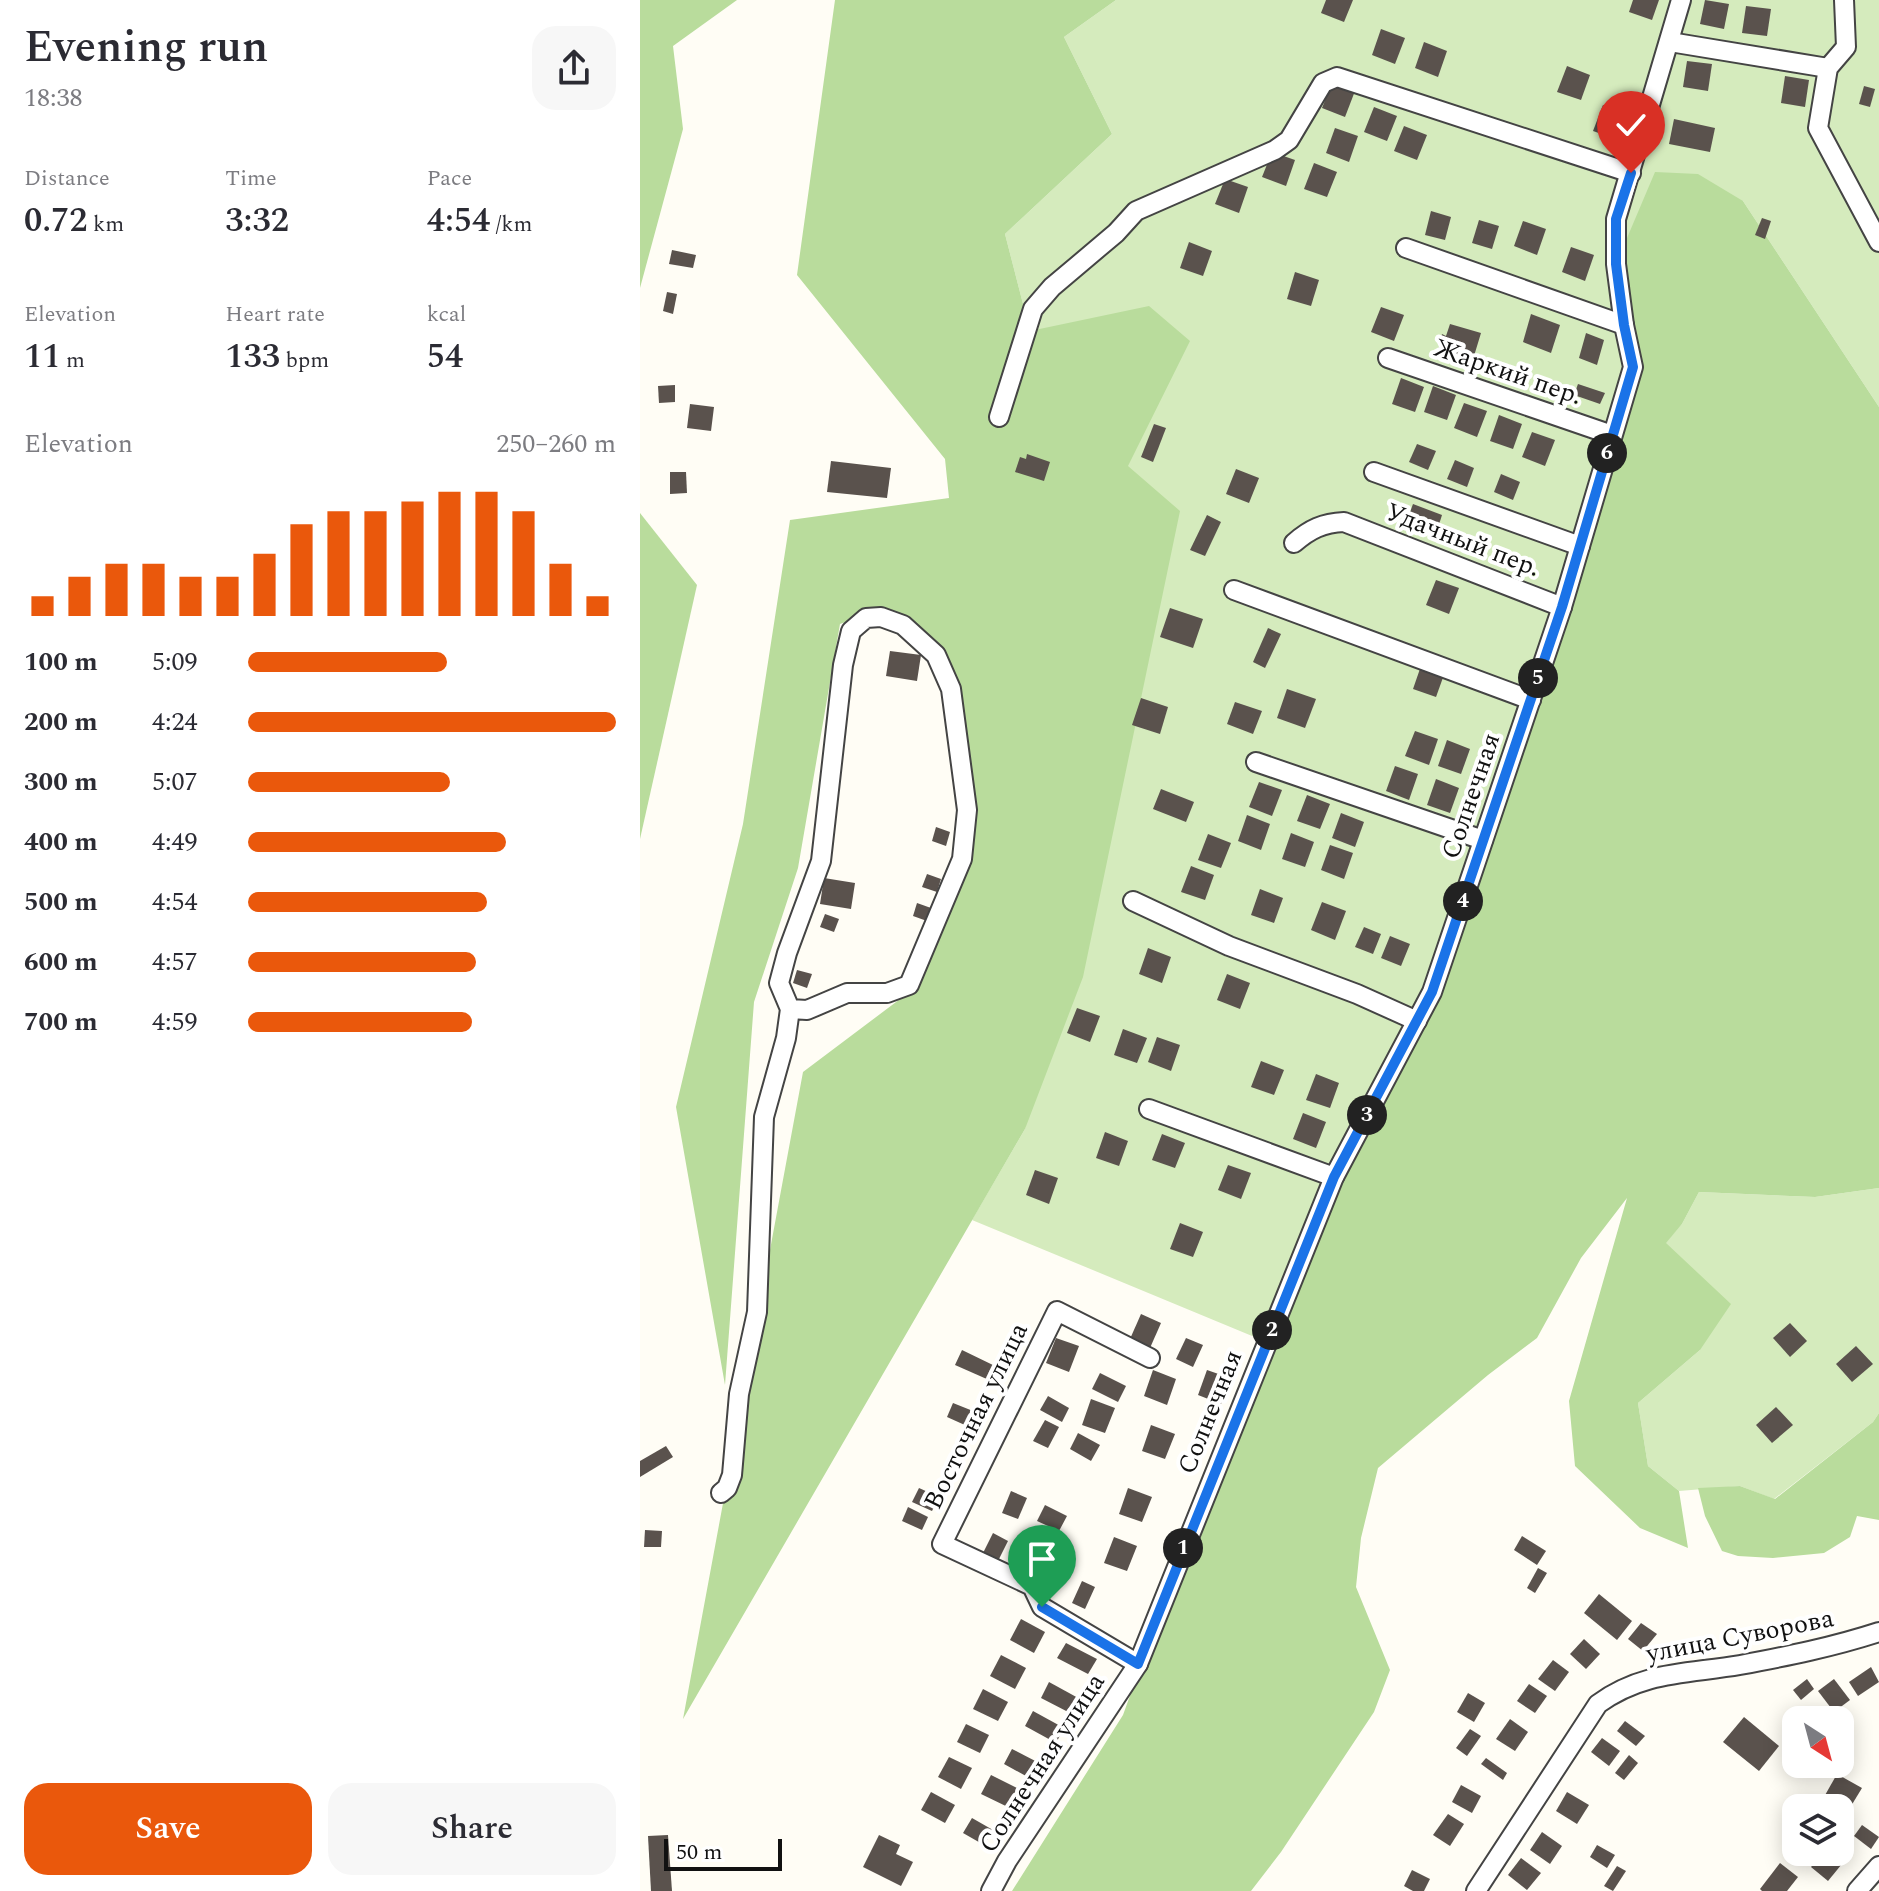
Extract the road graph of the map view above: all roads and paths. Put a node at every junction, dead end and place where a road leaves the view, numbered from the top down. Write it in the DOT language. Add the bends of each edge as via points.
graph roads {
  1 [pos="1681,0"];
  2 [pos="1844,0"];
  3 [pos="1670,42"];
  4 [pos="1828,68"];
  5 [pos="1631,173"];
  6 [pos="1879,242"];
  7 [pos="1406,248"];
  8 [pos="1624,325"];
  9 [pos="1388,358"];
  10 [pos="999,417"];
  11 [pos="1612,435"];
  12 [pos="1374,472"];
  13 [pos="1294,543"];
  14 [pos="1580,546"];
  15 [pos="1234,590"];
  16 [pos="1562,607"];
  17 [pos="1531,700"];
  18 [pos="1256,762"];
  19 [pos="1483,840"];
  20 [pos="1133,901"];
  21 [pos="790,1009"];
  22 [pos="1417,1021"];
  23 [pos="1149,1109"];
  24 [pos="1334,1177"];
  25 [pos="1150,1358"];
  26 [pos="721,1493"];
  27 [pos="1879,1632"];
  28 [pos="1138,1664"];
  29 [pos="1879,1866"];
  30 [pos="991,1891"];
  31 [pos="1476,1891"];
  32 [pos="1857,1891"];
  1 -- 3 [label="street, Солнечная"];
  2 -- 4 [label="street" via="1846,47"];
  3 -- 4 [label="street"];
  3 -- 5 [label="street, Солнечная"];
  4 -- 6 [label="street" via="1818,128"];
  5 -- 8 [label="street, Солнечная" via="1616,219"];
  5 -- 10 [label="street" via="1329,78 1289,140 1136,211 1052,287 1033,309"];
  7 -- 8 [label="street"];
  8 -- 11 [label="street, Солнечная" via="1633,367"];
  9 -- 11 [label="street, Жаркий пер."];
  11 -- 14 [label="street, Солнечная"];
  12 -- 14 [label="street"];
  13 -- 16 [label="street, Удачный пер." via="1326,523 1344,522"];
  14 -- 16 [label="street, Солнечная"];
  15 -- 17 [label="street"];
  16 -- 17 [label="street, Солнечная"];
  17 -- 19 [label="street, Солнечная"];
  18 -- 19 [label="street"];
  19 -- 22 [label="street, Солнечная" via="1432,992"];
  20 -- 22 [label="street" via="1229,946"];
  21 -- 21 [label="street" via="779,983 821,861 843,665 851,631 866,618 881,617 903,625 936,655 951,689 967,810 962,859 909,985 887,993 847,993 807,1010"];
  21 -- 26 [label="street" via="764,1117 757,1312 739,1394 732,1475"];
  22 -- 24 [label="street, Солнечная"];
  23 -- 24 [label="street"];
  24 -- 28 [label="street, Солнечная"];
  25 -- 28 [label="street, Восточная улица" via="1057,1311 942,1544 1032,1586 1042,1607"];
  27 -- 31 [label="street, улица Суворова" via="1825,1649 1649,1678 1618,1689 1598,1704"];
  28 -- 30 [label="street, Солнечная улица"];
  29 -- 32 [label="street"];
}
